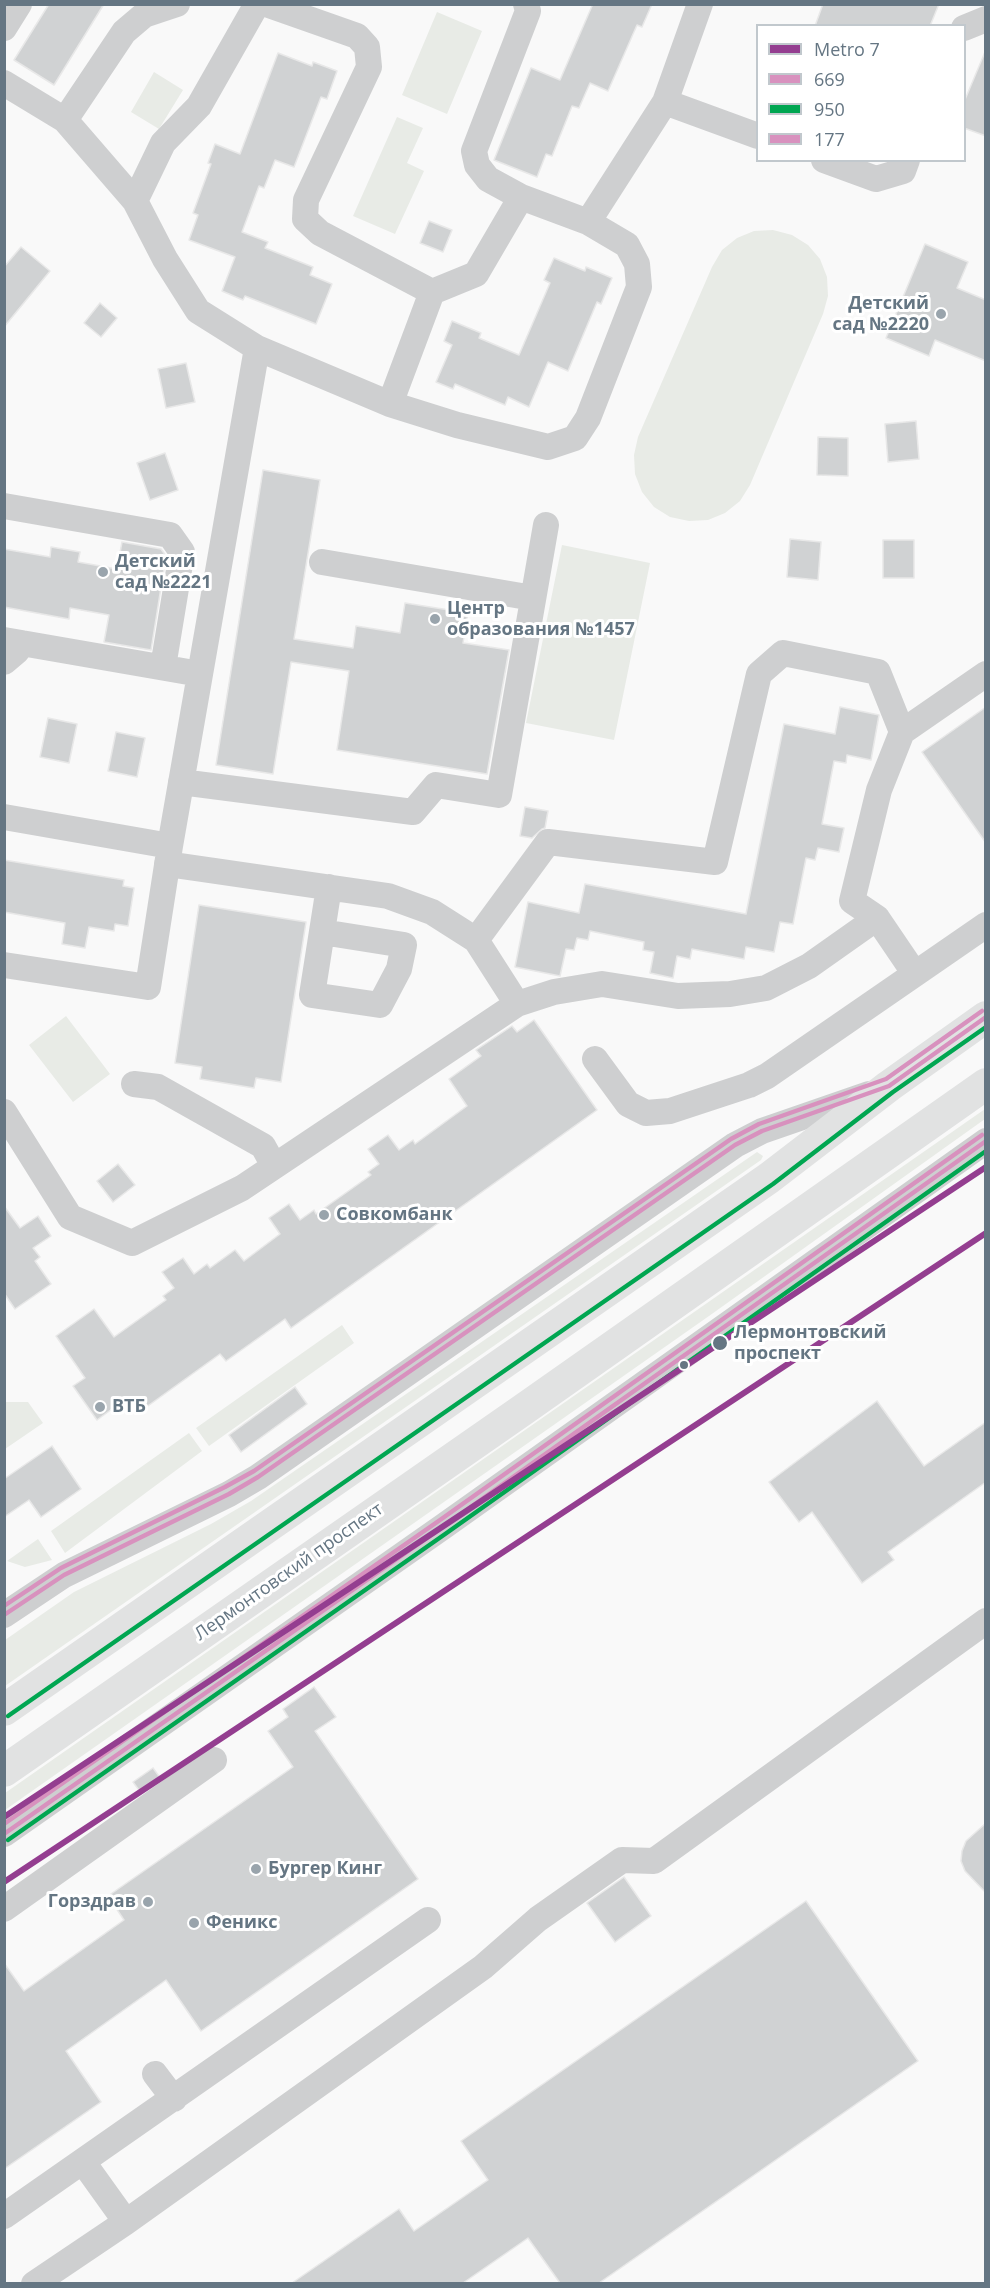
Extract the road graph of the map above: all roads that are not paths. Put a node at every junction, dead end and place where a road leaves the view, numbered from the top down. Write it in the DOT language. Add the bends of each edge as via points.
graph roads {
  1 [pos="19,4"];
  2 [pos="177,4"];
  3 [pos="257,4"];
  4 [pos="266,4"];
  5 [pos="526,4"];
  6 [pos="700,4"];
  7 [pos="986,19"];
  8 [pos="966,27"];
  9 [pos="4,28"];
  10 [pos="4,83"];
  11 [pos="664,102"];
  12 [pos="65,120"];
  13 [pos="756,135"];
  14 [pos="829,162"];
  15 [pos="907,162"];
  16 [pos="522,197"];
  17 [pos="135,201"];
  18 [pos="588,222"];
  19 [pos="432,292"];
  20 [pos="257,348"];
  21 [pos="390,404"];
  22 [pos="4,506"];
  23 [pos="546,525"];
  24 [pos="322,562"];
  25 [pos="533,598"];
  26 [pos="10,648"];
  27 [pos="163,667"];
  28 [pos="200,674"];
  29 [pos="986,674"];
  30 [pos="902,732"];
  31 [pos="181,782"];
  32 [pos="4,817"];
  33 [pos="169,855"];
  34 [pos="329,887"];
  35 [pos="877,918"];
  36 [pos="986,926"];
  37 [pos="322,932"];
  38 [pos="476,940"];
  39 [pos="4,965"];
  40 [pos="915,974"];
  41 [pos="517,1004"];
  42 [pos="986,1017"];
  43 [pos="596,1059"];
  44 [pos="134,1084"];
  45 [pos="986,1084"];
  46 [pos="890,1086"];
  47 [pos="4,1112"];
  48 [pos="986,1141"];
  49 [pos="274,1166"];
  50 [pos="5,1613"];
  51 [pos="986,1621"];
  52 [pos="4,1710"];
  53 [pos="214,1760"];
  54 [pos="4,1771"];
  55 [pos="4,1834"];
  56 [pos="4,1909"];
  57 [pos="428,1920"];
  58 [pos="155,2073"];
  59 [pos="174,2099"];
  60 [pos="83,2162"];
  61 [pos="4,2216"];
  62 [pos="126,2222"];
  63 [pos="34,2283"];
  1 -- 9 [label="street"];
  2 -- 12 [label="street" via="144,15 124,32"];
  3 -- 17 [label="street" via="199,106 163,143"];
  4 -- 19 [label="street" via="357,36 367,47 369,67 306,200 305,219 320,233"];
  5 -- 16 [label="street" via="528,11 474,151 477,165 488,179"];
  6 -- 11 [label="street"];
  7 -- 8 [label="street"];
  10 -- 12 [label="street"];
  11 -- 13 [label="street"];
  11 -- 18 [label="street"];
  12 -- 17 [label="street"];
  14 -- 15 [label="street" via="876,179 903,171"];
  16 -- 18 [label="street"];
  16 -- 19 [label="street" via="476,274"];
  17 -- 20 [label="street" via="198,311"];
  18 -- 21 [label="street" via="627,245 637,264 639,287 588,417 574,438 548,447"];
  19 -- 21 [label="street"];
  20 -- 21 [label="street"];
  20 -- 28 [label="street"];
  22 -- 27 [label="street" via="170,535 182,552"];
  23 -- 25 [label="street"];
  24 -- 25 [label="street"];
  25 -- 31 [label="street" via="499,795 436,785 413,812"];
  26 -- 27 [label="street"];
  27 -- 28 [label="street"];
  28 -- 31 [label="street"];
  29 -- 30 [label="street"];
  30 -- 35 [label="street" via="879,790 852,901"];
  30 -- 38 [label="street" via="878,672 783,653 759,674 715,862 548,842"];
  31 -- 33 [label="street"];
  32 -- 33 [label="street"];
  33 -- 34 [label="street"];
  33 -- 39 [label="street" via="148,987"];
  34 -- 37 [label="street"];
  34 -- 38 [label="street" via="388,896 432,912"];
  35 -- 40 [label="street"];
  35 -- 41 [label="street" via="809,966 766,988 678,996 602,984 554,992"];
  36 -- 40 [label="street"];
  38 -- 41 [label="street"];
  40 -- 43 [label="street" via="767,1076 670,1111 646,1113 628,1104"];
  41 -- 49 [label="street"];
  42 -- 46 [label="main road"];
  44 -- 49 [label="street" via="158,1087 263,1146"];
  45 -- 54 [label="main road, Лермонтовский проспект"];
  46 -- 50 [label="street" via="762,1131 735,1145 258,1477 64,1575"];
  46 -- 52 [label="main road" via="770,1178"];
  47 -- 49 [label="street" via="70,1217 132,1243 242,1188"];
  48 -- 55 [label="street"];
  51 -- 62 [label="street" via="654,1861 622,1860 538,1919 483,1967"];
  53 -- 56 [label="street"];
  57 -- 59 [label="street"];
  58 -- 59 [label="street"];
  59 -- 60 [label="street"];
  60 -- 61 [label="street"];
  60 -- 62 [label="street"];
  62 -- 63 [label="street"];
}
